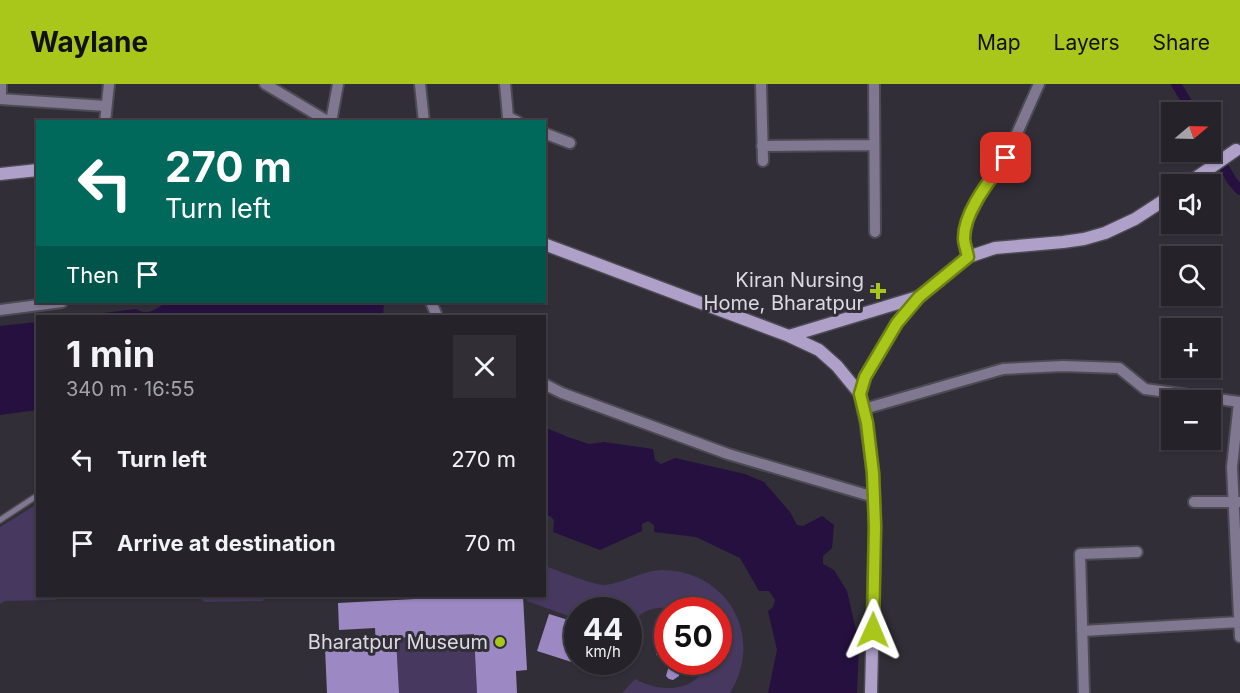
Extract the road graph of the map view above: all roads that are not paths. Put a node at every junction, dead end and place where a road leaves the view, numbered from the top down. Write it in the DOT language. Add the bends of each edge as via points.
graph roads {
  1 [pos="1,84"];
  2 [pos="110,84"];
  3 [pos="265,84"];
  4 [pos="338,84"];
  5 [pos="420,84"];
  6 [pos="505,84"];
  7 [pos="761,84"];
  8 [pos="874,84"];
  9 [pos="1039,84"];
  10 [pos="1,99"];
  11 [pos="106,106"];
  12 [pos="105,120"];
  13 [pos="327,120"];
  14 [pos="330,120"];
  15 [pos="424,120"];
  16 [pos="514,120"];
  17 [pos="546,134"];
  18 [pos="570,144"];
  19 [pos="874,145"];
  20 [pos="762,146"];
  21 [pos="1239,148"];
  22 [pos="763,161"];
  23 [pos="36,170"];
  24 [pos="0,174"];
  25 [pos="1201,174"];
  26 [pos="1161,202"];
  27 [pos="875,232"];
  28 [pos="546,245"];
  29 [pos="968,257"];
  30 [pos="919,297"];
  31 [pos="54,303"];
  32 [pos="0,310"];
  33 [pos="789,336"];
  34 [pos="546,385"];
  35 [pos="860,394"];
  36 [pos="1240,402"];
  37 [pos="864,409"];
  38 [pos="36,496"];
  39 [pos="874,496"];
  40 [pos="1194,502"];
  41 [pos="1237,502"];
  42 [pos="0,520"];
  43 [pos="1137,552"];
  44 [pos="1239,580"];
  45 [pos="1240,622"];
  46 [pos="1082,631"];
  47 [pos="1240,637"];
  48 [pos="871,693"];
  49 [pos="1084,693"];
  1 -- 10 [label="street"];
  2 -- 11 [label="street"];
  3 -- 13 [label="street"];
  4 -- 14 [label="street"];
  5 -- 15 [label="street"];
  6 -- 16 [label="street" via="508,117"];
  7 -- 20 [label="street"];
  8 -- 19 [label="street"];
  9 -- 29 [label="street" via="1006,158 968,219 964,238"];
  10 -- 11 [label="street"];
  11 -- 12 [label="street"];
  17 -- 18 [label="street"];
  19 -- 20 [label="street"];
  19 -- 27 [label="street"];
  20 -- 22 [label="street"];
  21 -- 25 [label="main road"];
  23 -- 24 [label="main road"];
  26 -- 29 [label="main road" via="1135,219 1084,239 994,248"];
  28 -- 33 [label="main road"];
  29 -- 30 [label="main road"];
  30 -- 33 [label="main road"];
  30 -- 35 [label="main road" via="897,323 865,377"];
  31 -- 32 [label="street"];
  33 -- 35 [label="main road" via="819,350"];
  34 -- 39 [label="street" via="728,454"];
  35 -- 37 [label="main road"];
  36 -- 37 [label="street" via="1145,389 1119,368 1063,366 1003,369"];
  36 -- 41 [label="street" via="1232,467"];
  37 -- 39 [label="main road"];
  38 -- 42 [label="lane"];
  39 -- 48 [label="main road"];
  40 -- 41 [label="street"];
  41 -- 44 [label="street"];
  43 -- 46 [label="street" via="1080,554"];
  44 -- 45 [label="street"];
  45 -- 46 [label="street"];
  45 -- 47 [label="street"];
  46 -- 49 [label="street"];
}
